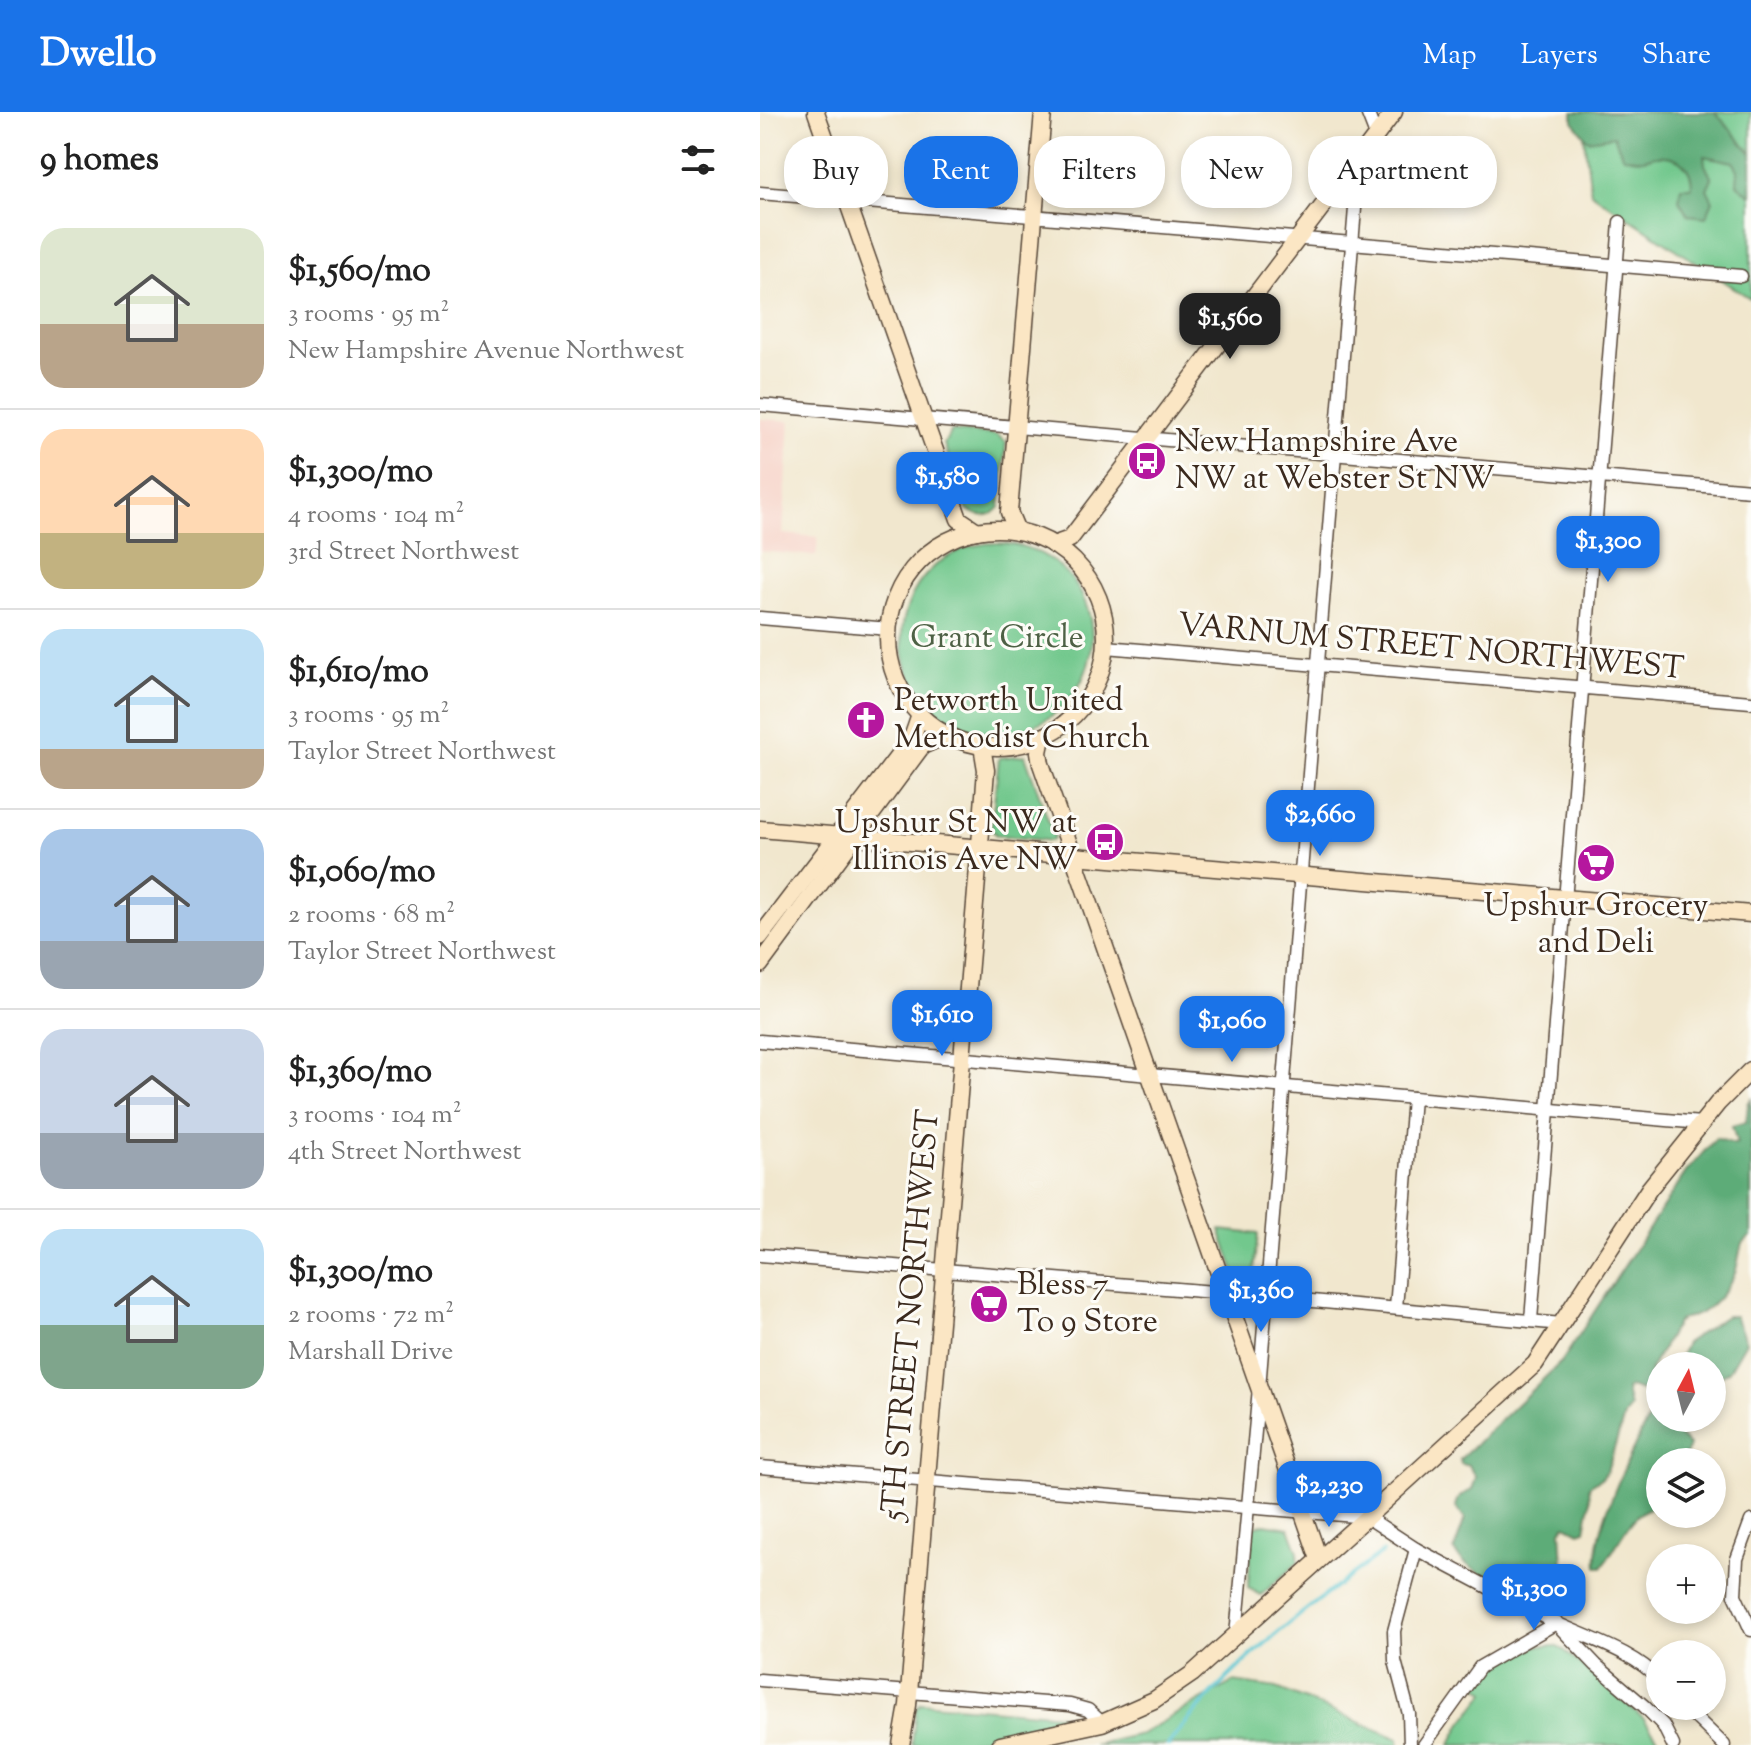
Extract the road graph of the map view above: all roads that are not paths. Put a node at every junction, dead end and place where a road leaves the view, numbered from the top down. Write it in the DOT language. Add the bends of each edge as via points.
graph roads {
  1 [pos="816,112"];
  2 [pos="1043,112"];
  3 [pos="1367,112"];
  4 [pos="1394,112"];
  5 [pos="1376,135"];
  6 [pos="824,136"];
  7 [pos="760,193"];
  8 [pos="784,195"];
  9 [pos="888,204"];
  10 [pos="849,208"];
  11 [pos="1321,208"];
  12 [pos="1356,208"];
  13 [pos="1034,216"];
  14 [pos="1620,222"];
  15 [pos="1298,238"];
  16 [pos="1353,243"];
  17 [pos="1617,266"];
  18 [pos="1737,275"];
  19 [pos="760,405"];
  20 [pos="922,419"];
  21 [pos="1016,427"];
  22 [pos="1147,437"];
  23 [pos="1335,455"];
  24 [pos="1599,477"];
  25 [pos="1751,490"];
  26 [pos="1009,512"];
  27 [pos="959,519"];
  28 [pos="996,530"];
  29 [pos="977,531"];
  30 [pos="1017,531"];
  31 [pos="1070,539"];
  32 [pos="950,540"];
  33 [pos="1053,545"];
  34 [pos="1072,559"];
  35 [pos="760,618"];
  36 [pos="889,629"];
  37 [pos="1106,647"];
  38 [pos="1318,665"];
  39 [pos="1582,687"];
  40 [pos="1751,702"];
  41 [pos="920,715"];
  42 [pos="947,735"];
  43 [pos="1042,738"];
  44 [pos="982,746"];
  45 [pos="760,829"];
  46 [pos="837,835"];
  47 [pos="856,837"];
  48 [pos="980,848"];
  49 [pos="1073,857"];
  50 [pos="1300,876"];
  51 [pos="1563,898"];
  52 [pos="1751,914"];
  53 [pos="760,937"];
  54 [pos="760,965"];
  55 [pos="760,1041"];
  56 [pos="962,1059"];
  57 [pos="1751,1070"];
  58 [pos="1150,1075"];
  59 [pos="1283,1087"];
  60 [pos="1413,1098"];
  61 [pos="1547,1110"];
  62 [pos="1701,1123"];
  63 [pos="760,1255"];
  64 [pos="944,1270"];
  65 [pos="1226,1293"];
  66 [pos="1265,1297"];
  67 [pos="1396,1308"];
  68 [pos="1531,1320"];
  69 [pos="1562,1324"];
  70 [pos="1259,1388"];
  71 [pos="760,1467"];
  72 [pos="926,1481"];
  73 [pos="1247,1508"];
  74 [pos="1302,1512"];
  75 [pos="1367,1517"];
  76 [pos="1751,1521"];
  77 [pos="1416,1549"];
  78 [pos="1319,1559"];
  79 [pos="1556,1623"];
  80 [pos="1751,1630"];
  81 [pos="1236,1635"];
  82 [pos="1646,1667"];
  83 [pos="760,1680"];
  84 [pos="908,1692"];
  85 [pos="1698,1720"];
  86 [pos="1102,1723"];
  87 [pos="901,1745"];
  88 [pos="1000,1745"];
  89 [pos="1410,1745"];
  90 [pos="1424,1745"];
  91 [pos="1673,1745"];
  92 [pos="1724,1745"];
  1 -- 6 [label="street"];
  2 -- 13 [label="street"];
  3 -- 5 [label="street"];
  4 -- 5 [label="street"];
  7 -- 8 [label="street"];
  9 -- 13 [label="street"];
  10 -- 20 [label="street"];
  11 -- 15 [label="street"];
  12 -- 16 [label="street"];
  13 -- 15 [label="street"];
  13 -- 21 [label="street"];
  14 -- 17 [label="street"];
  15 -- 16 [label="street"];
  15 -- 22 [label="street"];
  16 -- 17 [label="street"];
  16 -- 23 [label="street"];
  17 -- 18 [label="street"];
  17 -- 24 [label="street"];
  19 -- 20 [label="street"];
  20 -- 21 [label="street"];
  20 -- 27 [label="street"];
  21 -- 22 [label="street"];
  21 -- 26 [label="street"];
  22 -- 23 [label="street"];
  22 -- 31 [label="street"];
  23 -- 24 [label="street"];
  23 -- 38 [label="street"];
  24 -- 25 [label="street"];
  24 -- 39 [label="street"];
  26 -- 28 [label="street"];
  26 -- 30 [label="street"];
  27 -- 29 [label="street"];
  27 -- 32 [label="street"];
  28 -- 29 [label="street"];
  28 -- 30 [label="street"];
  29 -- 32 [label="street"];
  30 -- 33 [label="street"];
  31 -- 33 [label="street"];
  31 -- 34 [label="street"];
  32 -- 36 [label="street" via="908,575"];
  33 -- 34 [label="street"];
  34 -- 37 [label="street" via="1100,602"];
  35 -- 36 [label="street"];
  36 -- 41 [label="street" via="894,673"];
  37 -- 38 [label="street, VARNUM STREET NORTHWEST"];
  37 -- 43 [label="street" via="1087,701"];
  38 -- 39 [label="street, VARNUM STREET NORTHWEST"];
  38 -- 50 [label="street"];
  39 -- 40 [label="street, VARNUM STREET NORTHWEST"];
  39 -- 51 [label="street"];
  41 -- 42 [label="street"];
  41 -- 46 [label="street" via="912,738"];
  42 -- 44 [label="street"];
  42 -- 47 [label="street" via="922,746"];
  43 -- 44 [label="street" via="1016,746"];
  43 -- 49 [label="street" via="1041,764"];
  44 -- 48 [label="street, 5TH STREET NORTHWEST" via="986,770"];
  45 -- 46 [label="street"];
  46 -- 47 [label="street"];
  46 -- 53 [label="street"];
  47 -- 48 [label="street"];
  47 -- 54 [label="street"];
  48 -- 49 [label="street"];
  48 -- 56 [label="street, 5TH STREET NORTHWEST"];
  49 -- 50 [label="street"];
  49 -- 58 [label="street"];
  50 -- 51 [label="street"];
  50 -- 59 [label="street"];
  51 -- 52 [label="street"];
  51 -- 61 [label="street"];
  55 -- 56 [label="street"];
  56 -- 58 [label="street"];
  56 -- 64 [label="street, 5TH STREET NORTHWEST"];
  57 -- 62 [label="street"];
  58 -- 59 [label="street"];
  58 -- 65 [label="street"];
  59 -- 60 [label="street"];
  59 -- 66 [label="street"];
  60 -- 61 [label="street"];
  60 -- 67 [label="street"];
  61 -- 62 [label="street"];
  61 -- 68 [label="street"];
  62 -- 69 [label="street" via="1649,1189"];
  63 -- 64 [label="street"];
  64 -- 65 [label="street"];
  64 -- 72 [label="street, 5TH STREET NORTHWEST"];
  65 -- 66 [label="street"];
  65 -- 70 [label="street"];
  66 -- 67 [label="street"];
  66 -- 70 [label="street"];
  67 -- 68 [label="street"];
  68 -- 69 [label="street"];
  69 -- 75 [label="street" via="1527,1372"];
  70 -- 73 [label="street"];
  70 -- 74 [label="street"];
  71 -- 72 [label="street"];
  72 -- 73 [label="street"];
  72 -- 84 [label="street, 5TH STREET NORTHWEST"];
  73 -- 74 [label="street"];
  73 -- 81 [label="street"];
  74 -- 75 [label="street"];
  74 -- 78 [label="street"];
  75 -- 77 [label="street"];
  75 -- 78 [label="street"];
  76 -- 80 [label="street" via="1737,1559 1735,1595"];
  77 -- 79 [label="street"];
  77 -- 89 [label="street" via="1394,1631"];
  78 -- 81 [label="street"];
  79 -- 82 [label="street"];
  79 -- 90 [label="street" via="1480,1667"];
  79 -- 91 [label="street" via="1663,1725"];
  81 -- 86 [label="street" via="1165,1693"];
  83 -- 84 [label="street"];
  84 -- 86 [label="street" via="1070,1705 1088,1710"];
  84 -- 87 [label="street, 5TH STREET NORTHWEST"];
  85 -- 92 [label="street"];
  86 -- 88 [label="street"];
}
